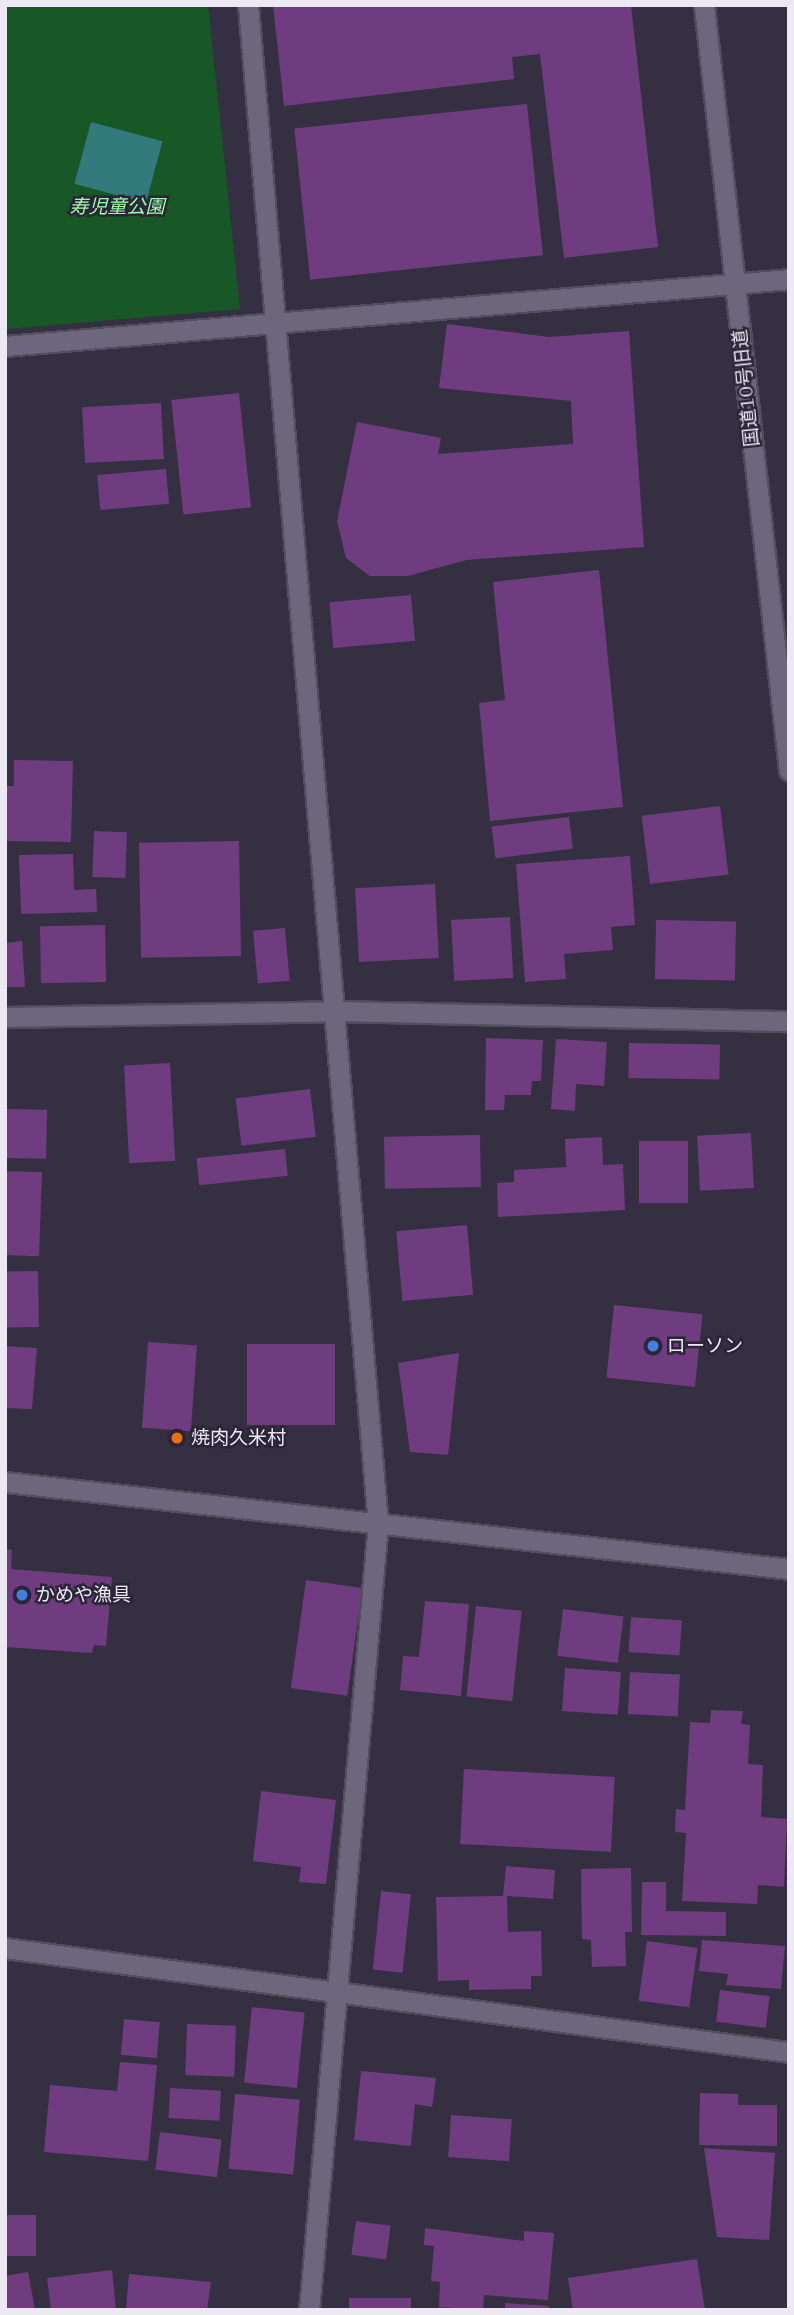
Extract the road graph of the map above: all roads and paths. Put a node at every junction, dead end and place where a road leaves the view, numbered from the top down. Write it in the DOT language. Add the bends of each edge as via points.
graph roads {
  1 [pos="248,5"];
  2 [pos="704,5"];
  3 [pos="789,279"];
  4 [pos="734,285"];
  5 [pos="278,323"];
  6 [pos="5,346"];
  7 [pos="789,770"];
  8 [pos="337,1011"];
  9 [pos="5,1017"];
  10 [pos="789,1021"];
  11 [pos="5,1482"];
  12 [pos="378,1523"];
  13 [pos="789,1569"];
  14 [pos="5,1948"];
  15 [pos="334,1991"];
  16 [pos="789,2052"];
  17 [pos="309,2310"];
  1 -- 5 [label="street"];
  2 -- 4 [label="street, 国道10号旧道"];
  3 -- 4 [label="street"];
  4 -- 5 [label="street"];
  4 -- 7 [label="street, 国道10号旧道"];
  5 -- 6 [label="street"];
  5 -- 8 [label="street"];
  8 -- 9 [label="street"];
  8 -- 10 [label="street"];
  8 -- 12 [label="street"];
  11 -- 12 [label="street"];
  12 -- 13 [label="street"];
  12 -- 15 [label="street"];
  14 -- 15 [label="street"];
  15 -- 16 [label="street"];
  15 -- 17 [label="street"];
}
